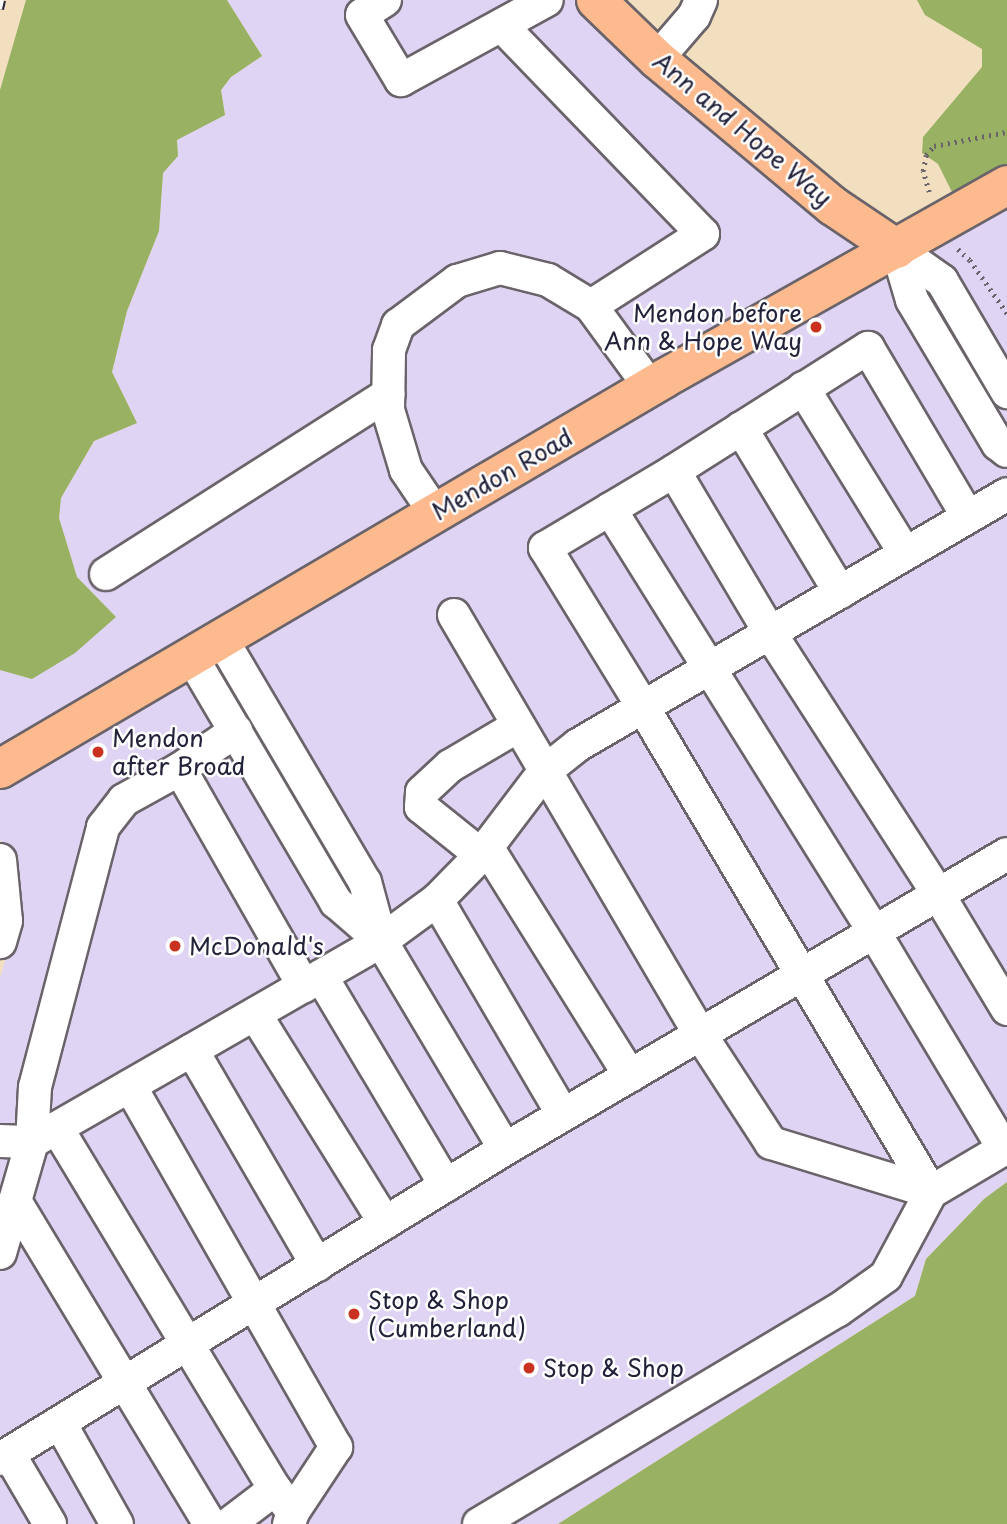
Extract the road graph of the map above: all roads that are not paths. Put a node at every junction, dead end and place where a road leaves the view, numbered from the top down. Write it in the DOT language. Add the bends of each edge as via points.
graph roads {
  1 [pos="385,0"];
  2 [pos="547,0"];
  3 [pos="596,0"];
  4 [pos="701,0"];
  5 [pos="502,26"];
  6 [pos="657,59"];
  7 [pos="1007,185"];
  8 [pos="897,249"];
  9 [pos="591,306"];
  10 [pos="650,387"];
  11 [pos="803,388"];
  12 [pos="1007,392"];
  13 [pos="389,394"];
  14 [pos="741,428"];
  15 [pos="1007,451"];
  16 [pos="674,471"];
  17 [pos="1007,494"];
  18 [pos="610,509"];
  19 [pos="435,513"];
  20 [pos="968,517"];
  21 [pos="905,554"];
  22 [pos="106,574"];
  23 [pos="840,592"];
  24 [pos="454,615"];
  25 [pos="770,633"];
  26 [pos="206,647"];
  27 [pos="708,669"];
  28 [pos="643,707"];
  29 [pos="518,726"];
  30 [pos="236,731"];
  31 [pos="0,769"];
  32 [pos="180,769"];
  33 [pos="544,772"];
  34 [pos="484,851"];
  35 [pos="0,860"];
  36 [pos="1004,862"];
  37 [pos="938,894"];
  38 [pos="437,900"];
  39 [pos="874,932"];
  40 [pos="382,941"];
  41 [pos="0,942"];
  42 [pos="800,976"];
  43 [pos="312,981"];
  44 [pos="1007,1009"];
  45 [pos="256,1014"];
  46 [pos="700,1034"];
  47 [pos="192,1051"];
  48 [pos="630,1076"];
  49 [pos="130,1086"];
  50 [pos="564,1115"];
  51 [pos="44,1135"];
  52 [pos="0,1141"];
  53 [pos="1005,1148"];
  54 [pos="505,1149"];
  55 [pos="446,1186"];
  56 [pos="931,1192"];
  57 [pos="15,1201"];
  58 [pos="385,1223"];
  59 [pos="0,1253"];
  60 [pos="317,1265"];
  61 [pos="254,1304"];
  62 [pos="187,1345"];
  63 [pos="126,1382"];
  64 [pos="60,1423"];
  65 [pos="4,1457"];
  66 [pos="285,1508"];
  67 [pos="50,1524"];
  68 [pos="117,1524"];
  69 [pos="210,1524"];
  70 [pos="229,1524"];
  71 [pos="479,1524"];
  1 -- 5 [label="street" via="362,15 401,80"];
  2 -- 5 [label="street"];
  3 -- 6 [label="main road, Ann and Hope Way"];
  4 -- 6 [label="street" via="694,16"];
  5 -- 9 [label="street" via="703,234"];
  6 -- 8 [label="main road, Ann and Hope Way" via="833,206"];
  7 -- 8 [label="main road, Mendon Road"];
  8 -- 10 [label="main road, Mendon Road"];
  8 -- 12 [label="street, Ann and Hope Way" via="943,281"];
  8 -- 15 [label="street" via="912,300 998,444"];
  9 -- 10 [label="street"];
  9 -- 13 [label="street" via="548,280 499,268 457,281 398,325 389,350"];
  10 -- 19 [label="main road, Mendon Road"];
  11 -- 14 [label="street"];
  11 -- 20 [label="street" via="867,348"];
  11 -- 21 [label="street"];
  13 -- 19 [label="street" via="388,410 406,470"];
  13 -- 22 [label="street"];
  14 -- 16 [label="street"];
  14 -- 23 [label="street"];
  16 -- 18 [label="street"];
  16 -- 25 [label="street"];
  17 -- 20 [label="street"];
  18 -- 27 [label="street"];
  18 -- 28 [label="street" via="545,548"];
  19 -- 26 [label="main road, Mendon Road"];
  20 -- 21 [label="street"];
  21 -- 23 [label="street"];
  23 -- 25 [label="street"];
  24 -- 29 [label="street"];
  25 -- 27 [label="street"];
  25 -- 37 [label="street"];
  26 -- 30 [label="street"];
  26 -- 31 [label="main road, Mendon Road"];
  26 -- 40 [label="street" via="365,882"];
  27 -- 28 [label="street"];
  27 -- 39 [label="street"];
  28 -- 33 [label="street" via="578,744"];
  28 -- 42 [label="street"];
  29 -- 33 [label="street"];
  29 -- 34 [label="street" via="433,779 422,792 421,807"];
  30 -- 32 [label="street"];
  30 -- 40 [label="street" via="336,902"];
  32 -- 43 [label="street"];
  32 -- 51 [label="street" via="124,800 103,827 35,1087"];
  33 -- 34 [label="street"];
  33 -- 46 [label="street"];
  34 -- 38 [label="street"];
  34 -- 48 [label="street"];
  35 -- 41 [label="street" via="6,921"];
  36 -- 37 [label="street"];
  37 -- 39 [label="street"];
  37 -- 44 [label="street"];
  38 -- 40 [label="street"];
  38 -- 50 [label="street"];
  39 -- 42 [label="street"];
  39 -- 53 [label="street"];
  40 -- 43 [label="street"];
  40 -- 54 [label="street"];
  42 -- 46 [label="street"];
  42 -- 56 [label="street"];
  43 -- 45 [label="street"];
  43 -- 55 [label="street"];
  45 -- 47 [label="street"];
  45 -- 58 [label="street"];
  46 -- 48 [label="street"];
  46 -- 56 [label="street" via="771,1143"];
  47 -- 49 [label="street"];
  47 -- 60 [label="street"];
  48 -- 50 [label="street"];
  49 -- 51 [label="street"];
  49 -- 61 [label="street"];
  50 -- 54 [label="street"];
  51 -- 52 [label="street"];
  51 -- 57 [label="street"];
  51 -- 62 [label="street"];
  53 -- 56 [label="street"];
  54 -- 55 [label="street"];
  55 -- 58 [label="street"];
  56 -- 71 [label="street" via="886,1276 837,1311"];
  57 -- 59 [label="street"];
  57 -- 63 [label="street"];
  58 -- 60 [label="street"];
  60 -- 61 [label="street"];
  61 -- 62 [label="street"];
  61 -- 66 [label="street" via="336,1447"];
  62 -- 63 [label="street"];
  62 -- 66 [label="street"];
  63 -- 64 [label="street"];
  63 -- 69 [label="street"];
  64 -- 65 [label="street"];
  64 -- 68 [label="street"];
  65 -- 67 [label="street"];
  66 -- 70 [label="street"];
}
